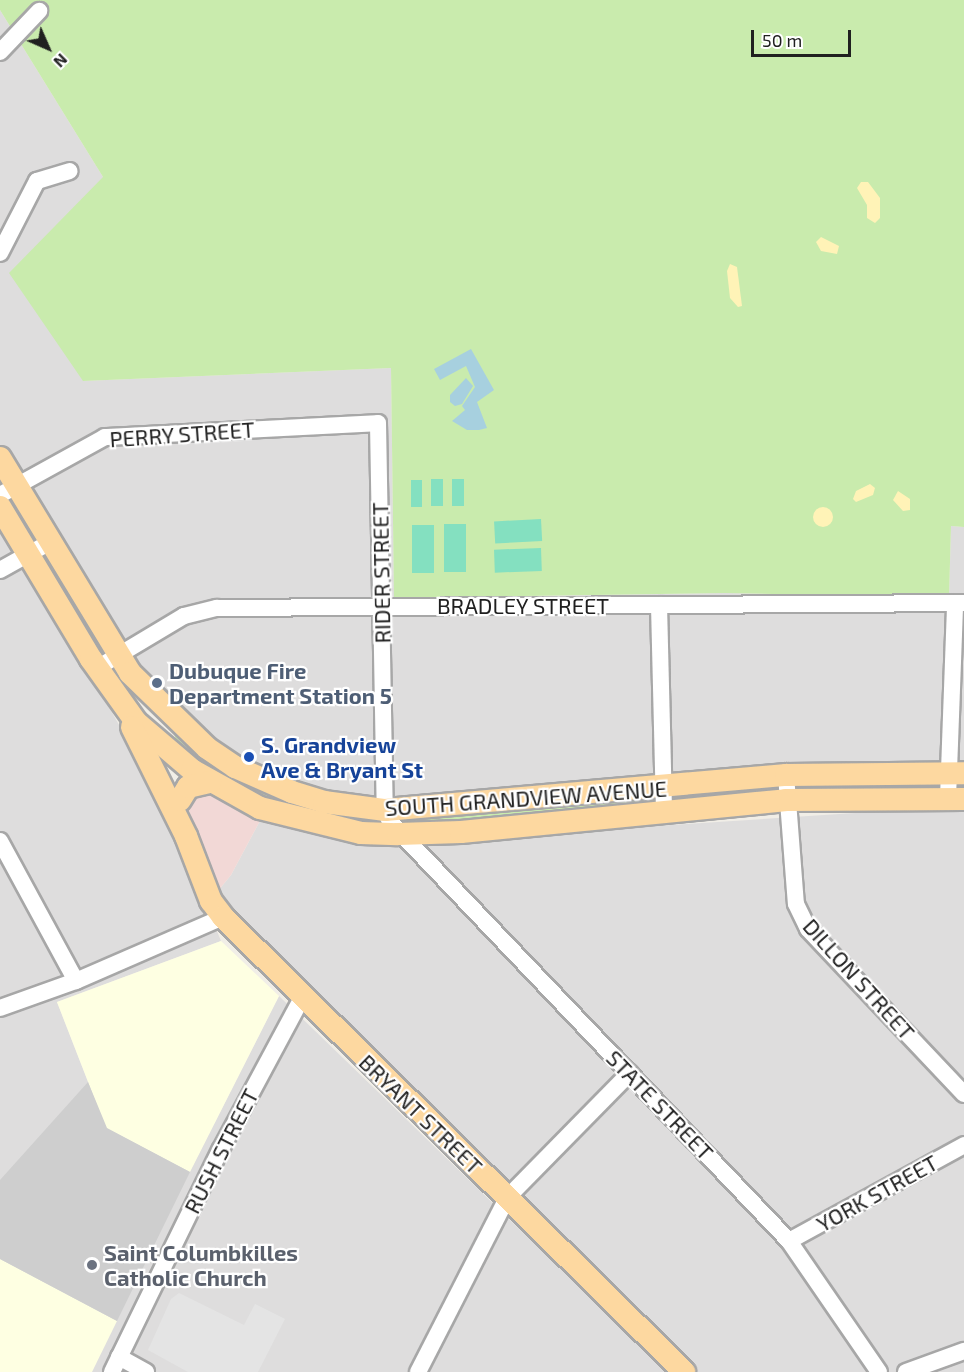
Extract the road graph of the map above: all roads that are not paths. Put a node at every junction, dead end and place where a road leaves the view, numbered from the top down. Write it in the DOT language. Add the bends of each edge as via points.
graph roads {
  1 [pos="39,11"];
  2 [pos="0,52"];
  3 [pos="70,171"];
  4 [pos="0,253"];
  5 [pos="378,423"];
  6 [pos="0,458"];
  7 [pos="9,490"];
  8 [pos="0,507"];
  9 [pos="50,542"];
  10 [pos="28,554"];
  11 [pos="0,570"];
  12 [pos="959,603"];
  13 [pos="659,605"];
  14 [pos="382,607"];
  15 [pos="117,655"];
  16 [pos="97,668"];
  17 [pos="114,693"];
  18 [pos="159,704"];
  19 [pos="172,754"];
  20 [pos="957,773"];
  21 [pos="786,775"];
  22 [pos="210,782"];
  23 [pos="664,788"];
  24 [pos="956,798"];
  25 [pos="180,800"];
  26 [pos="786,801"];
  27 [pos="385,810"];
  28 [pos="664,813"];
  29 [pos="398,834"];
  30 [pos="186,836"];
  31 [pos="0,841"];
  32 [pos="419,855"];
  33 [pos="223,917"];
  34 [pos="76,981"];
  35 [pos="302,998"];
  36 [pos="0,1008"];
  37 [pos="630,1073"];
  38 [pos="964,1094"];
  39 [pos="964,1145"];
  40 [pos="507,1198"];
  41 [pos="789,1241"];
  42 [pos="964,1351"];
  43 [pos="116,1365"];
  44 [pos="146,1372"];
  45 [pos="418,1372"];
  46 [pos="684,1372"];
  47 [pos="879,1372"];
  48 [pos="907,1372"];
  1 -- 2 [label="street"];
  3 -- 4 [label="street" via="37,181"];
  5 -- 7 [label="street, PERRY STREET" via="105,437"];
  5 -- 14 [label="street, RIDER STREET"];
  6 -- 7 [label="main road, SOUTH GRANDVIEW AVENUE"];
  7 -- 9 [label="main road, SOUTH GRANDVIEW AVENUE"];
  8 -- 10 [label="main road, SOUTH GRANDVIEW AVENUE"];
  9 -- 10 [label="street"];
  9 -- 15 [label="main road, SOUTH GRANDVIEW AVENUE"];
  10 -- 11 [label="street"];
  10 -- 16 [label="main road, SOUTH GRANDVIEW AVENUE"];
  12 -- 13 [label="street, BRADLEY STREET"];
  12 -- 20 [label="street"];
  13 -- 14 [label="street, BRADLEY STREET"];
  13 -- 23 [label="street"];
  14 -- 15 [label="street, BRADLEY STREET" via="202,610"];
  14 -- 27 [label="street, RIDER STREET"];
  15 -- 16 [label="street, BRADLEY STREET"];
  15 -- 18 [label="main road, SOUTH GRANDVIEW AVENUE"];
  16 -- 17 [label="main road, SOUTH GRANDVIEW AVENUE"];
  17 -- 19 [label="main road, SOUTH GRANDVIEW AVENUE" via="136,722"];
  17 -- 30 [label="main road"];
  18 -- 19 [label="main road" via="166,718"];
  18 -- 27 [label="main road, SOUTH GRANDVIEW AVENUE" via="207,748 260,779 324,802"];
  19 -- 22 [label="main road, SOUTH GRANDVIEW AVENUE"];
  19 -- 25 [label="main road"];
  20 -- 21 [label="main road, SOUTH GRANDVIEW AVENUE"];
  20 -- 24 [label="street"];
  21 -- 23 [label="main road, SOUTH GRANDVIEW AVENUE"];
  21 -- 26 [label="street, DILLON STREET"];
  22 -- 25 [label="main road" via="188,787"];
  22 -- 29 [label="main road, SOUTH GRANDVIEW AVENUE" via="260,808 300,820 361,833"];
  23 -- 27 [label="main road, SOUTH GRANDVIEW AVENUE"];
  23 -- 28 [label="street"];
  24 -- 26 [label="main road, SOUTH GRANDVIEW AVENUE"];
  25 -- 30 [label="main road"];
  26 -- 28 [label="main road, SOUTH GRANDVIEW AVENUE"];
  26 -- 38 [label="street, DILLON STREET" via="796,904 808,929"];
  27 -- 29 [label="street, RIDER STREET"];
  28 -- 29 [label="main road, SOUTH GRANDVIEW AVENUE"];
  29 -- 32 [label="street, RIDER STREET"];
  30 -- 33 [label="main road, BRYANT STREET" via="211,901"];
  31 -- 34 [label="street"];
  32 -- 37 [label="street, STATE STREET"];
  33 -- 34 [label="street"];
  33 -- 35 [label="main road, BRYANT STREET"];
  34 -- 36 [label="street"];
  35 -- 40 [label="main road, BRYANT STREET"];
  35 -- 43 [label="street, RUSH STREET" via="221,1149"];
  37 -- 40 [label="street"];
  37 -- 41 [label="street, STATE STREET"];
  39 -- 41 [label="street, YORK STREET"];
  40 -- 45 [label="street"];
  40 -- 46 [label="main road, BRYANT STREET"];
  41 -- 47 [label="street, STATE STREET"];
  42 -- 48 [label="street"];
  43 -- 44 [label="street"];
}
